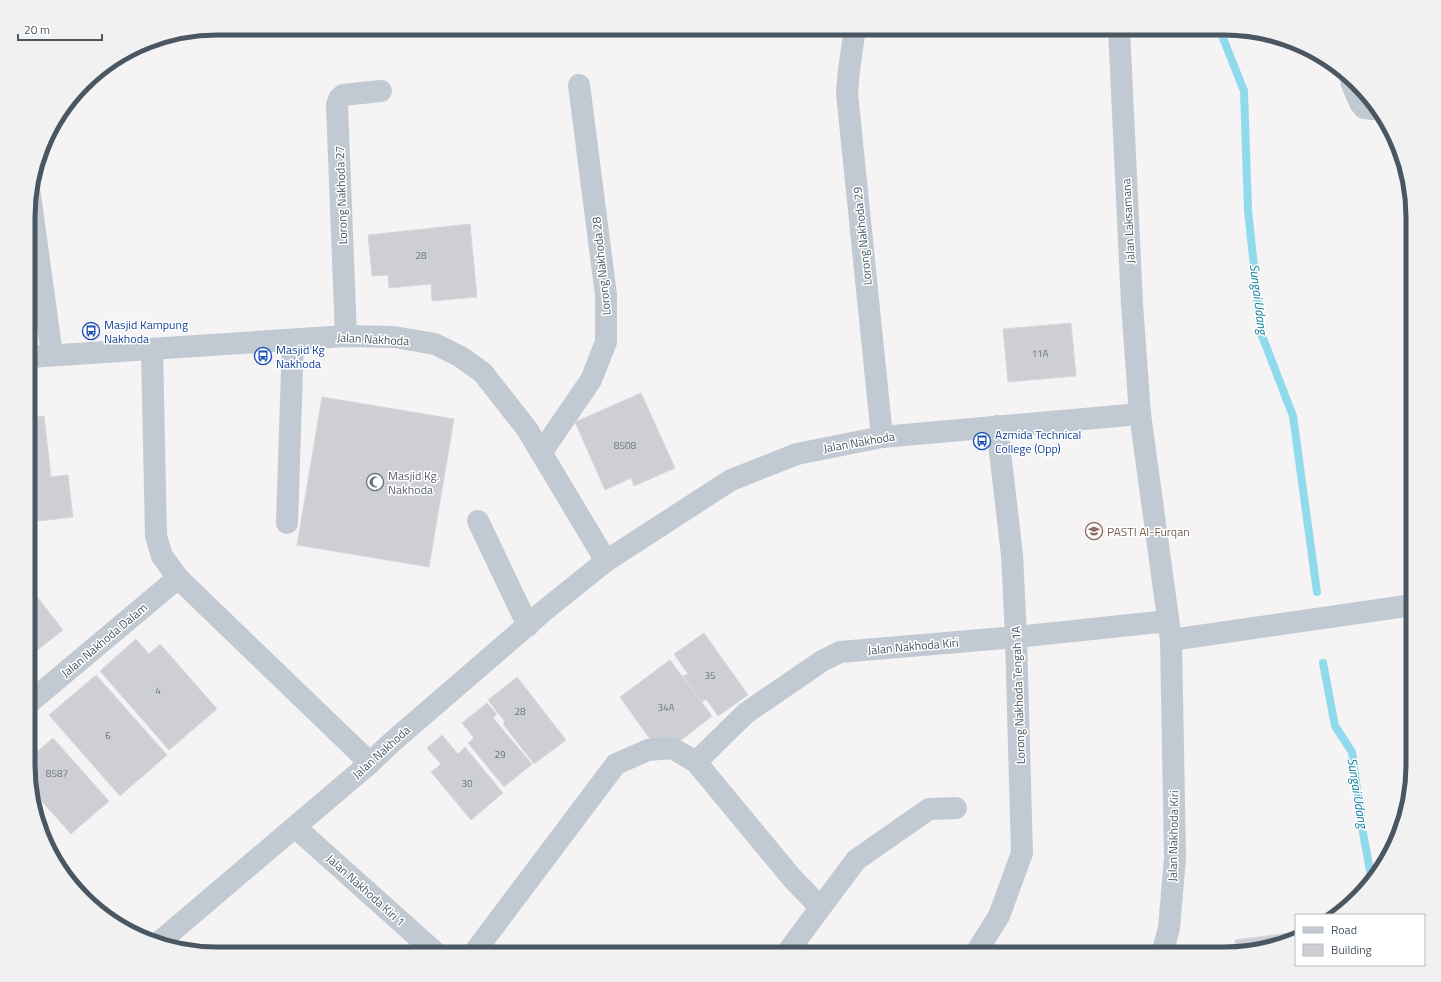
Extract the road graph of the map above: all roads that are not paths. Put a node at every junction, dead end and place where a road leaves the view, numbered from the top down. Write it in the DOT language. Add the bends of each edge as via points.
graph roads {
  1 [pos="854,35"];
  2 [pos="1119,35"];
  3 [pos="579,85"];
  4 [pos="1354,89"];
  5 [pos="381,91"];
  6 [pos="1370,109"];
  7 [pos="35,231"];
  8 [pos="346,336"];
  9 [pos="293,340"];
  10 [pos="152,349"];
  11 [pos="52,355"];
  12 [pos="35,357"];
  13 [pos="1140,414"];
  14 [pos="997,426"];
  15 [pos="882,437"];
  16 [pos="542,453"];
  17 [pos="478,521"];
  18 [pos="287,523"];
  19 [pos="606,561"];
  20 [pos="178,578"];
  21 [pos="1406,606"];
  22 [pos="528,626"];
  23 [pos="1169,630"];
  24 [pos="1016,637"];
  25 [pos="35,698"];
  26 [pos="696,762"];
  27 [pos="370,763"];
  28 [pos="956,808"];
  29 [pos="295,827"];
  30 [pos="820,907"];
  31 [pos="163,939"];
  32 [pos="429,947"];
  33 [pos="477,947"];
  34 [pos="791,947"];
  35 [pos="979,947"];
  36 [pos="1164,947"];
  1 -- 15 [label="street, Lorong Nakhoda 29" via="847,93"];
  2 -- 13 [label="street, Jalan Laksamana"];
  3 -- 16 [label="street, Lorong Nakhoda 28" via="606,295 606,342 591,380"];
  4 -- 6 [label="street" via="1364,108"];
  5 -- 8 [label="street, Lorong Nakhoda 27" via="343,95 337,104"];
  7 -- 11 [label="street"];
  8 -- 9 [label="street, Jalan Nakhoda"];
  8 -- 16 [label="street, Jalan Nakhoda" via="394,337 435,344 461,357 483,372 527,429"];
  9 -- 10 [label="street, Jalan Nakhoda"];
  9 -- 18 [label="street"];
  10 -- 11 [label="street, Jalan Nakhoda"];
  10 -- 20 [label="street" via="156,536 162,556"];
  11 -- 12 [label="street, Jalan Nakhoda"];
  13 -- 14 [label="street, Jalan Nakhoda"];
  13 -- 23 [label="street, Jalan Nakhoda Kiri"];
  14 -- 15 [label="street, Jalan Nakhoda"];
  14 -- 24 [label="street, Lorong Nakhoda Tengah 1A" via="1012,555"];
  15 -- 19 [label="street, Jalan Nakhoda" via="797,454 731,480"];
  16 -- 19 [label="street, Jalan Nakhoda"];
  17 -- 22 [label="street"];
  19 -- 22 [label="street, Jalan Nakhoda" via="544,610"];
  20 -- 25 [label="street, Jalan Nakhoda Dalam"];
  20 -- 27 [label="street"];
  21 -- 23 [label="street"];
  22 -- 27 [label="street, Jalan Nakhoda" via="391,742"];
  23 -- 24 [label="street, Jalan Nakhoda Kiri"];
  23 -- 36 [label="street, Jalan Nakhoda Kiri" via="1175,858 1169,928"];
  24 -- 26 [label="street, Jalan Nakhoda Kiri" via="840,652 822,661 746,713"];
  24 -- 35 [label="street, Lorong Nakhoda Tengah 1A" via="1022,852 999,916"];
  26 -- 30 [label="street" via="792,878"];
  26 -- 33 [label="street" via="672,748 648,750 616,764"];
  27 -- 29 [label="street, Jalan Nakhoda"];
  28 -- 30 [label="street" via="929,809 856,860"];
  29 -- 31 [label="street, Jalan Nakhoda"];
  29 -- 32 [label="street, Jalan Nakhoda Kiri 1"];
  30 -- 34 [label="street"];
}
